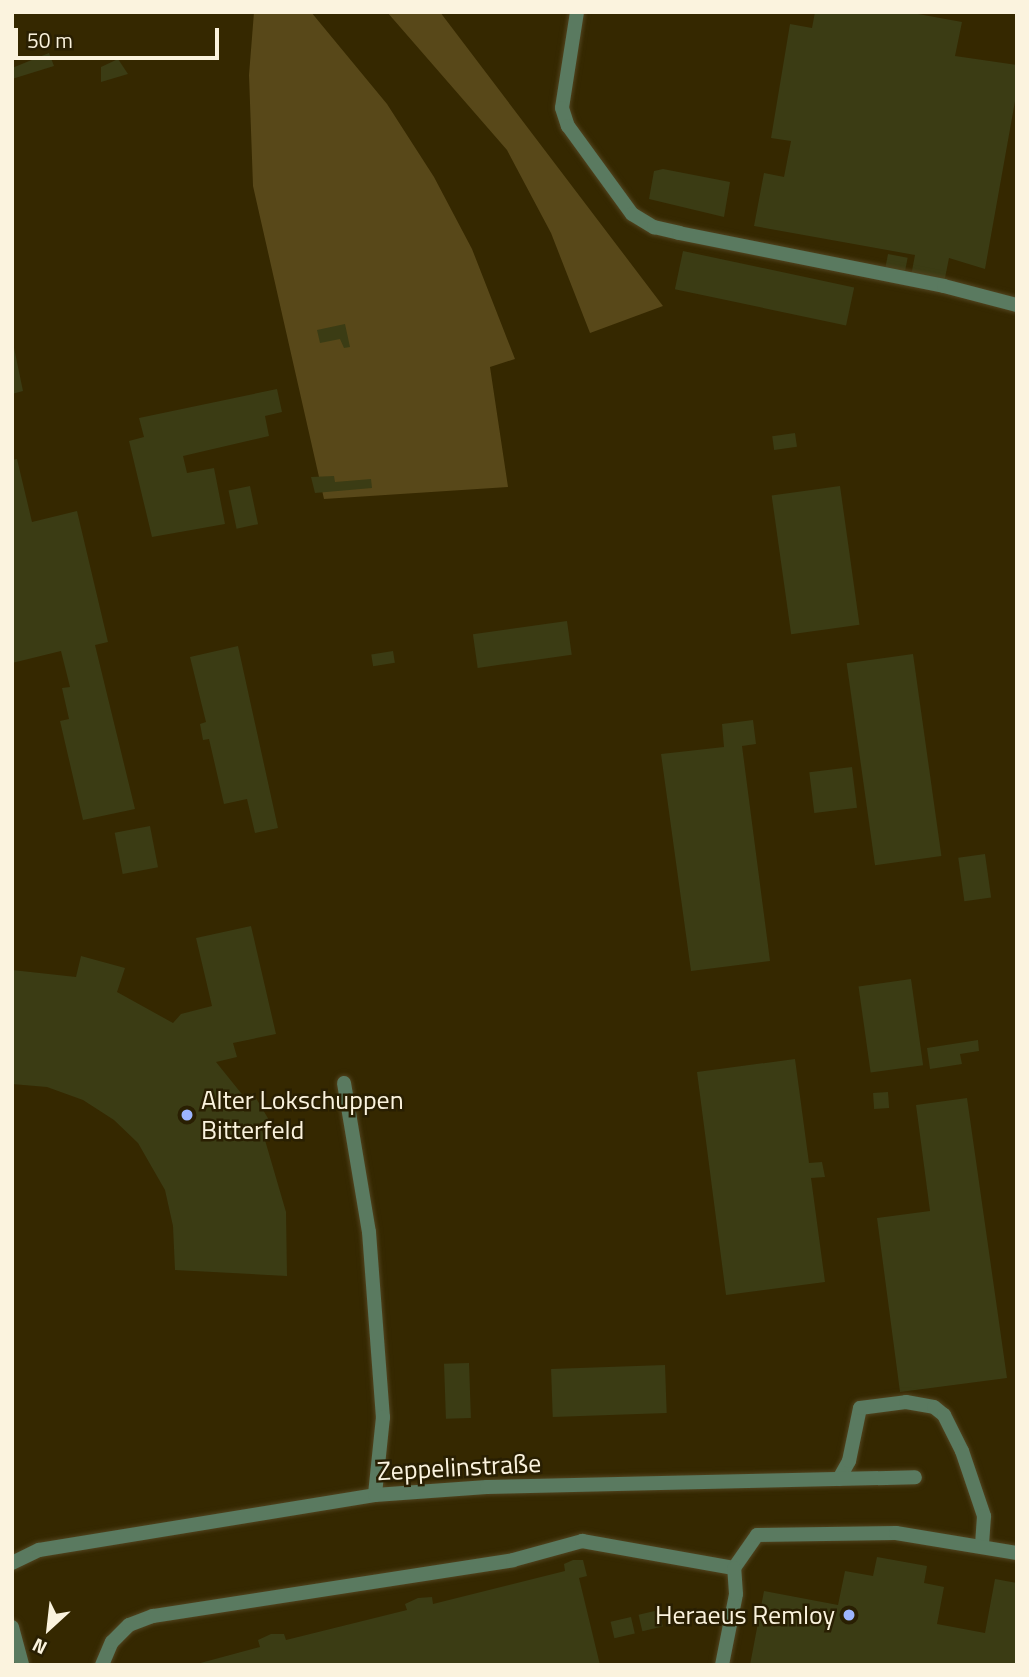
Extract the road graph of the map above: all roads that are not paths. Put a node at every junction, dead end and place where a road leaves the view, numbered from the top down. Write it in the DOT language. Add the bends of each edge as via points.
graph roads {
  1 [pos="578,12"];
  2 [pos="1017,305"];
  3 [pos="344,1083"];
  4 [pos="915,1477"];
  5 [pos="839,1479"];
  6 [pos="375,1495"];
  7 [pos="982,1546"];
  8 [pos="1017,1553"];
  9 [pos="12,1563"];
  10 [pos="734,1569"];
  11 [pos="12,1627"];
  12 [pos="22,1665"];
  13 [pos="102,1665"];
  14 [pos="722,1665"];
  1 -- 2 [label="street" via="562,108 568,126 632,214 654,227 679,233"];
  3 -- 6 [label="street" via="371,1258 383,1417"];
  4 -- 5 [label="street, Zeppelinstraße"];
  5 -- 6 [label="street, Zeppelinstraße"];
  5 -- 7 [label="street" via="849,1461 860,1408 906,1402 934,1407 944,1415 962,1451 980,1503"];
  6 -- 9 [label="street, Zeppelinstraße" via="39,1550"];
  7 -- 8 [label="street"];
  7 -- 10 [label="street" via="896,1533 757,1535"];
  10 -- 13 [label="street" via="582,1541 513,1560 153,1616 129,1625 112,1642"];
  10 -- 14 [label="street" via="736,1594"];
  11 -- 12 [label="street"];
}
